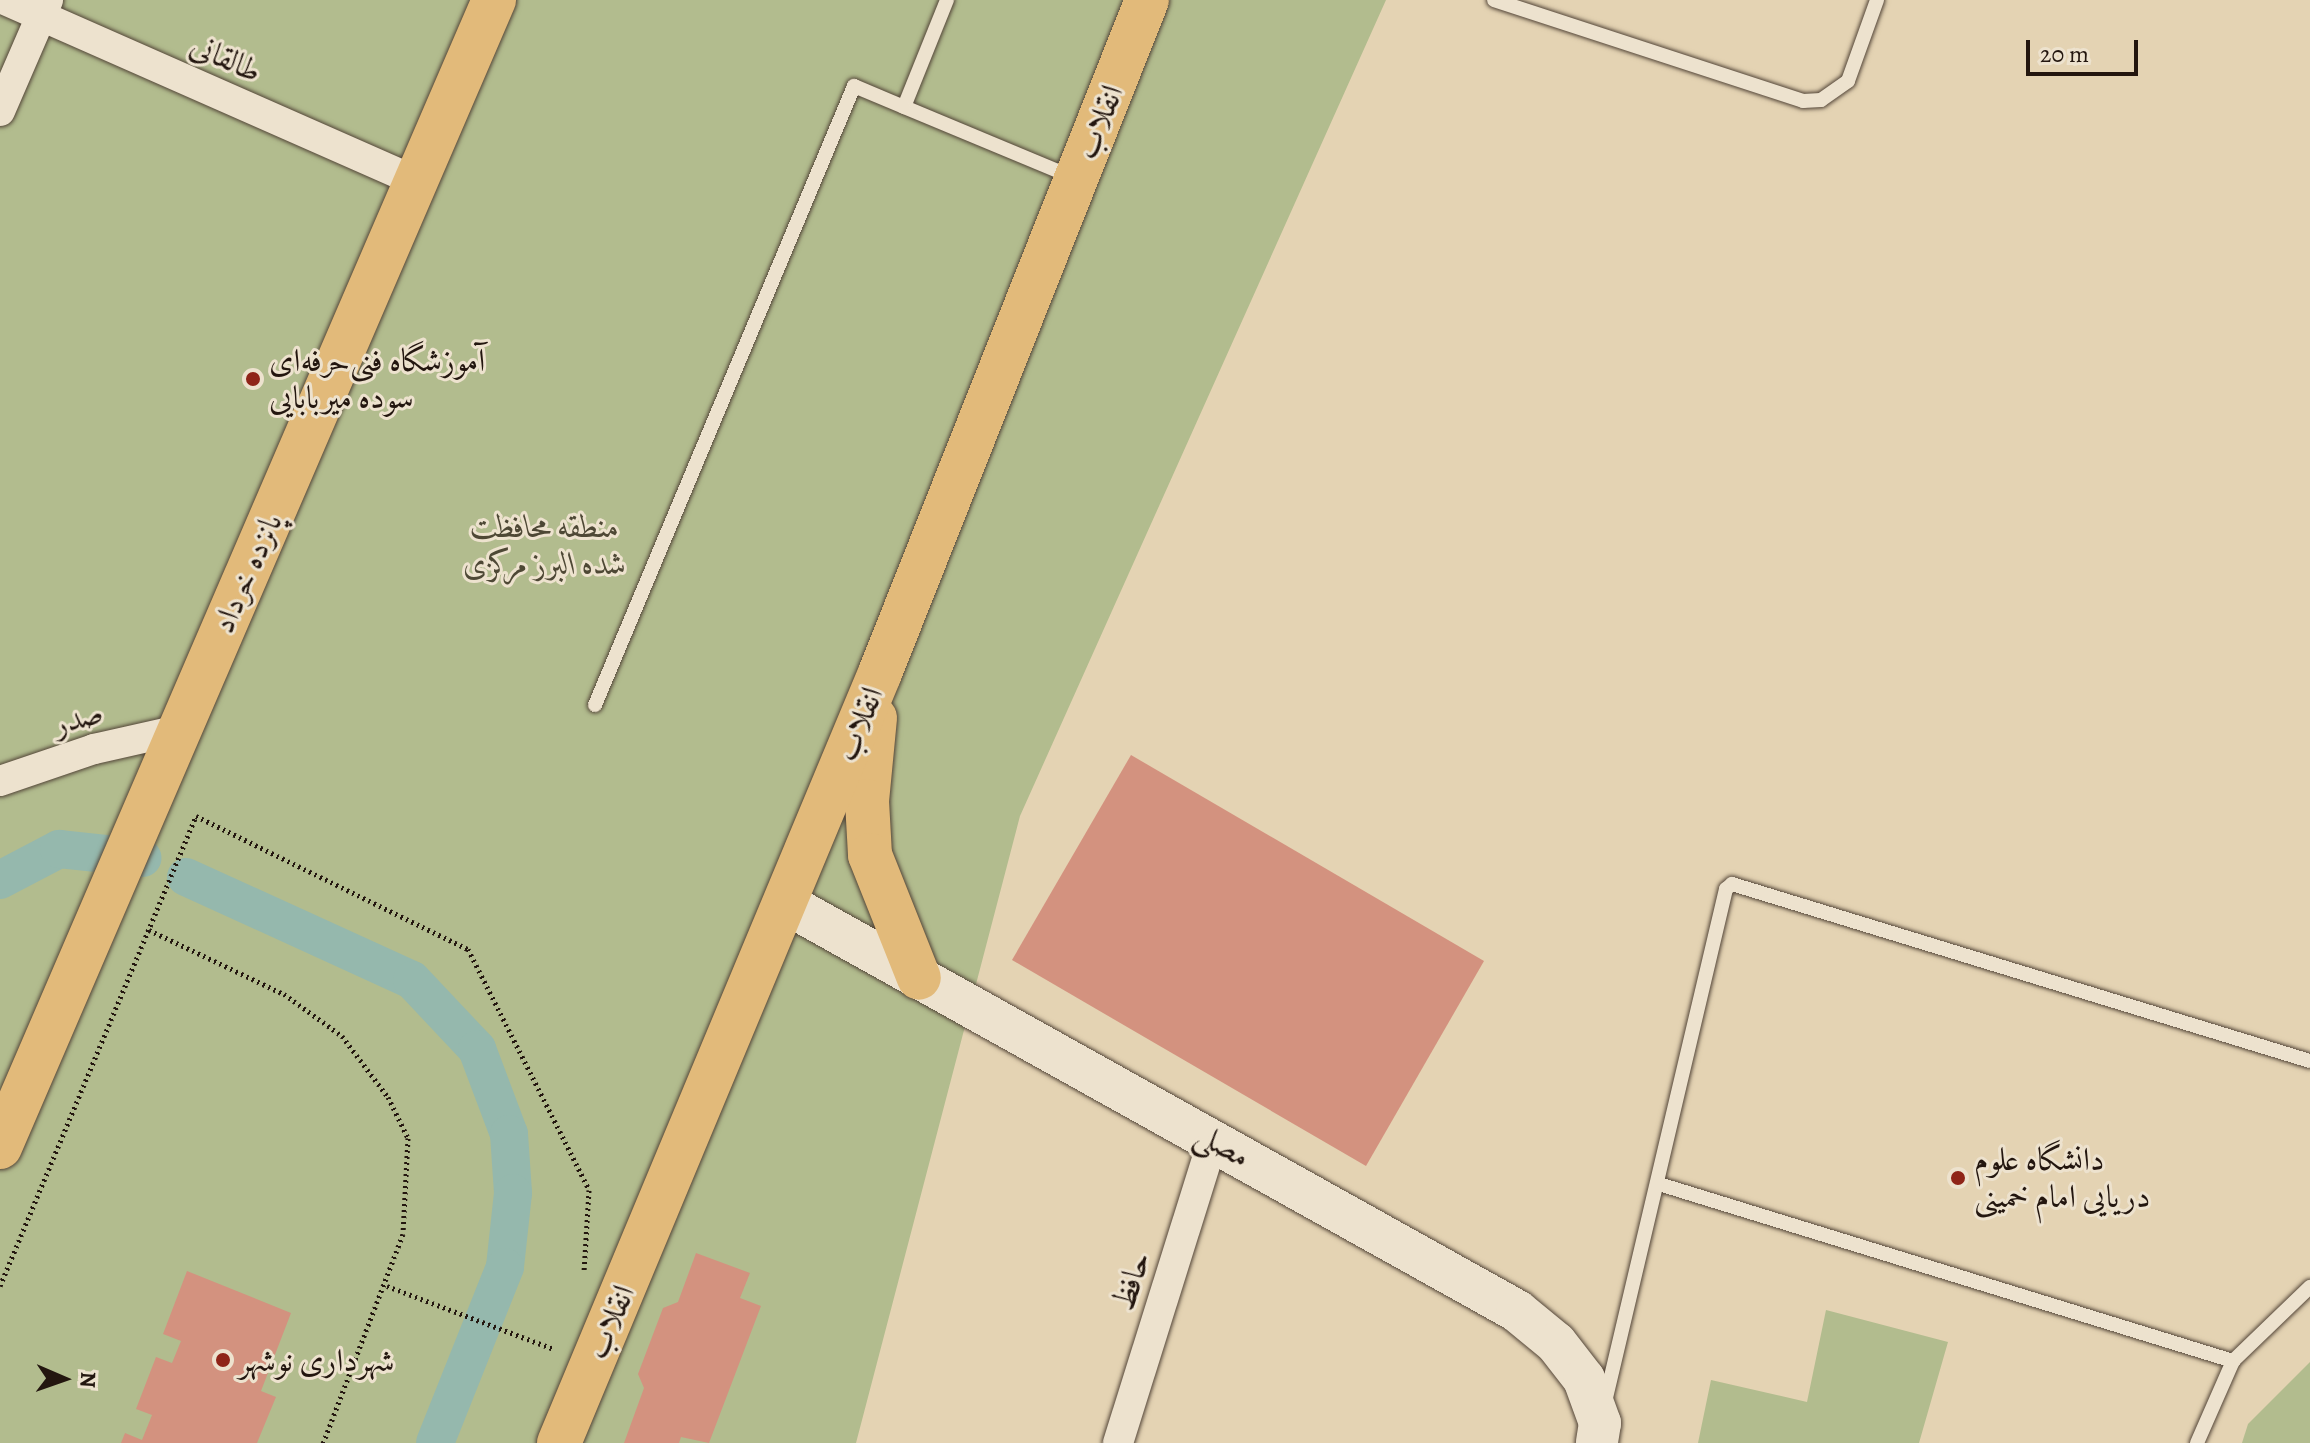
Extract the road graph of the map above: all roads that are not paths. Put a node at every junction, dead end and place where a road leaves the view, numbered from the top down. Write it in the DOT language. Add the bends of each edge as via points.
graph roads {
  1 [pos="5,0"];
  2 [pos="494,0"];
  3 [pos="947,0"];
  4 [pos="1147,0"];
  5 [pos="1494,0"];
  6 [pos="1877,0"];
  7 [pos="45,8"];
  8 [pos="904,107"];
  9 [pos="0,111"];
  10 [pos="1076,179"];
  11 [pos="417,182"];
  12 [pos="880,673"];
  13 [pos="595,705"];
  14 [pos="178,730"];
  15 [pos="0,781"];
  16 [pos="785,903"];
  17 [pos="919,978"];
  18 [pos="2310,1061"];
  19 [pos="1213,1140"];
  20 [pos="0,1147"];
  21 [pos="1659,1184"];
  22 [pos="2310,1287"];
  23 [pos="2233,1361"];
  24 [pos="1599,1433"];
  25 [pos="559,1443"];
  26 [pos="1118,1443"];
  27 [pos="2197,1443"];
  1 -- 7 [label="street, طالقانی"];
  2 -- 11 [label="main road, پانزده خرداد"];
  3 -- 8 [label="lane"];
  4 -- 10 [label="main road, انقلاب"];
  5 -- 6 [label="lane" via="1803,101 1821,100 1848,81"];
  7 -- 9 [label="street"];
  7 -- 11 [label="street, طالقانی"];
  8 -- 10 [label="lane"];
  8 -- 13 [label="lane" via="854,86"];
  10 -- 12 [label="main road, انقلاب"];
  11 -- 14 [label="main road, پانزده خرداد"];
  12 -- 16 [label="main road, انقلاب"];
  12 -- 17 [label="main road" via="867,801 870,855"];
  14 -- 15 [label="street, صدر" via="94,749"];
  14 -- 20 [label="main road, پانزده خرداد"];
  16 -- 17 [label="street, مصلی"];
  16 -- 25 [label="main road, انقلاب"];
  17 -- 19 [label="street, مصلی"];
  18 -- 21 [label="lane" via="1732,884 1726,889"];
  19 -- 24 [label="street, مصلی" via="1517,1311 1556,1343 1584,1379"];
  19 -- 26 [label="street, حافظ"];
  21 -- 23 [label="lane"];
  21 -- 24 [label="lane"];
  22 -- 23 [label="lane"];
  23 -- 27 [label="lane"];
}
